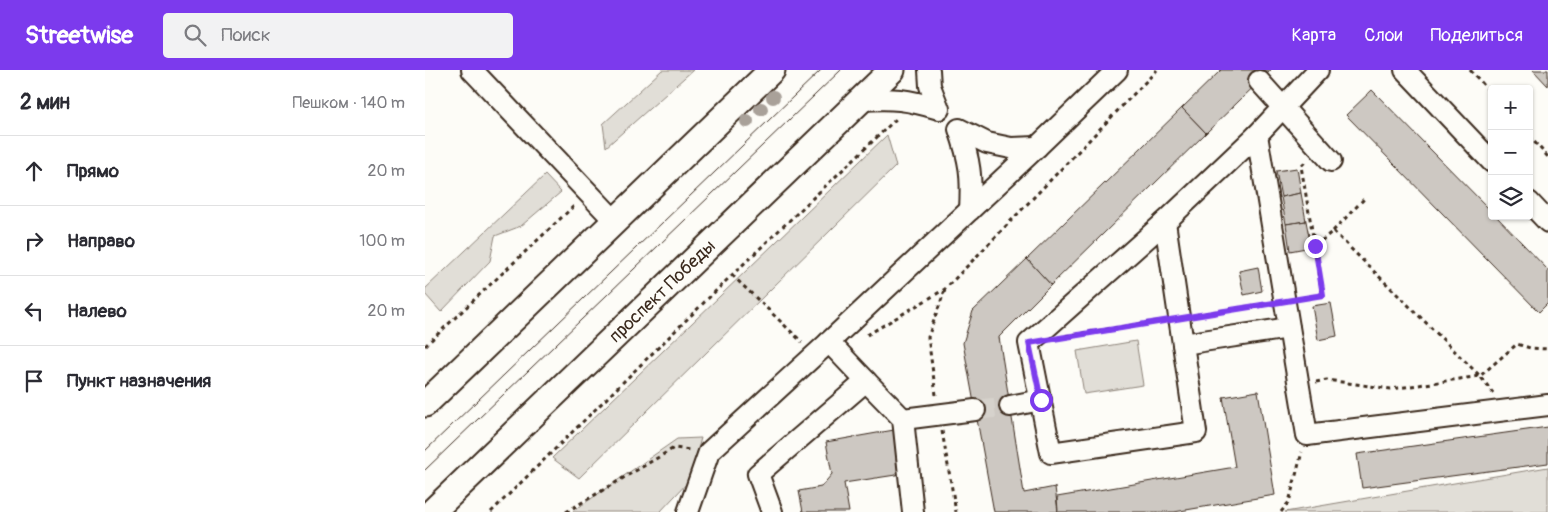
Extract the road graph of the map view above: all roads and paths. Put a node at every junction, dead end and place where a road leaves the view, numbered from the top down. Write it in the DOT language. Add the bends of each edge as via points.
graph roads {
  1 [pos="472,70"];
  2 [pos="772,70"];
  3 [pos="892,70"];
  4 [pos="929,70"];
  5 [pos="1117,70"];
  6 [pos="1157,70"];
  7 [pos="1318,70"];
  8 [pos="1405,70"];
  9 [pos="1470,70"];
  10 [pos="1259,81"];
  11 [pos="1488,90"];
  12 [pos="861,100"];
  13 [pos="1283,107"];
  14 [pos="939,109"];
  15 [pos="901,115"];
  16 [pos="959,129"];
  17 [pos="1257,134"];
  18 [pos="1533,140"];
  19 [pos="1037,147"];
  20 [pos="1326,154"];
  21 [pos="1548,157"];
  22 [pos="1488,158"];
  23 [pos="1365,198"];
  24 [pos="577,203"];
  25 [pos="1533,206"];
  26 [pos="970,210"];
  27 [pos="615,221"];
  28 [pos="1165,222"];
  29 [pos="1548,222"];
  30 [pos="1333,231"];
  31 [pos="1315,246"];
  32 [pos="732,275"];
  33 [pos="1285,302"];
  34 [pos="1179,318"];
  35 [pos="1289,328"];
  36 [pos="861,338"];
  37 [pos="1029,343"];
  38 [pos="1183,344"];
  39 [pos="425,346"];
  40 [pos="822,348"];
  41 [pos="1548,349"];
  42 [pos="1480,376"];
  43 [pos="866,381"];
  44 [pos="1299,384"];
  45 [pos="1041,400"];
  46 [pos="425,404"];
  47 [pos="1548,405"];
  48 [pos="1010,406"];
  49 [pos="975,410"];
  50 [pos="1506,410"];
  51 [pos="903,419"];
  52 [pos="1307,435"];
  53 [pos="709,452"];
  54 [pos="432,512"];
  55 [pos="491,512"];
  56 [pos="566,512"];
  57 [pos="688,512"];
  58 [pos="772,512"];
  59 [pos="913,512"];
  60 [pos="1281,512"];
  1 -- 27 [label="lane"];
  2 -- 27 [label="main road"];
  3 -- 12 [label="main road, проспект Победы"];
  4 -- 14 [label="lane" via="930,86"];
  5 -- 19 [label="lane"];
  6 -- 36 [label="path" via="945,289"];
  7 -- 13 [label="lane"];
  8 -- 22 [label="lane"];
  9 -- 11 [label="path"];
  10 -- 13 [label="lane"];
  12 -- 14 [label="lane" via="893,98"];
  12 -- 54 [label="main road, проспект Победы"];
  13 -- 17 [label="lane"];
  13 -- 20 [label="lane"];
  14 -- 16 [label="lane"];
  15 -- 32 [label="path"];
  16 -- 19 [label="lane" via="987,143 1011,148"];
  16 -- 26 [label="lane" via="969,158 972,183"];
  17 -- 28 [label="lane"];
  17 -- 33 [label="lane"];
  18 -- 21 [label="path"];
  19 -- 26 [label="lane"];
  20 -- 31 [label="path" via="1301,166"];
  23 -- 30 [label="path"];
  24 -- 39 [label="path"];
  25 -- 29 [label="lane"];
  26 -- 40 [label="lane"];
  27 -- 46 [label="main road"];
  28 -- 34 [label="lane"];
  28 -- 37 [label="lane"];
  30 -- 31 [label="path"];
  30 -- 42 [label="path"];
  31 -- 33 [label="path" via="1323,295"];
  32 -- 40 [label="path"];
  32 -- 55 [label="path"];
  33 -- 34 [label="path"];
  33 -- 35 [label="lane"];
  34 -- 37 [label="path"];
  34 -- 38 [label="lane"];
  35 -- 38 [label="lane"];
  35 -- 44 [label="lane"];
  37 -- 45 [label="lane"];
  38 -- 45 [label="lane" via="1196,432 1051,453"];
  40 -- 43 [label="lane"];
  40 -- 53 [label="lane"];
  41 -- 42 [label="path" via="1517,344"];
  42 -- 44 [label="path" via="1391,389 1327,380"];
  42 -- 50 [label="path"];
  43 -- 51 [label="lane"];
  43 -- 58 [label="lane" via="758,474"];
  44 -- 52 [label="lane"];
  45 -- 48 [label="lane"];
  47 -- 50 [label="lane"];
  49 -- 51 [label="lane"];
  50 -- 52 [label="lane"];
  51 -- 59 [label="lane"];
  52 -- 60 [label="path" via="1289,502"];
  53 -- 56 [label="path" via="674,448"];
  53 -- 57 [label="lane"];
}
